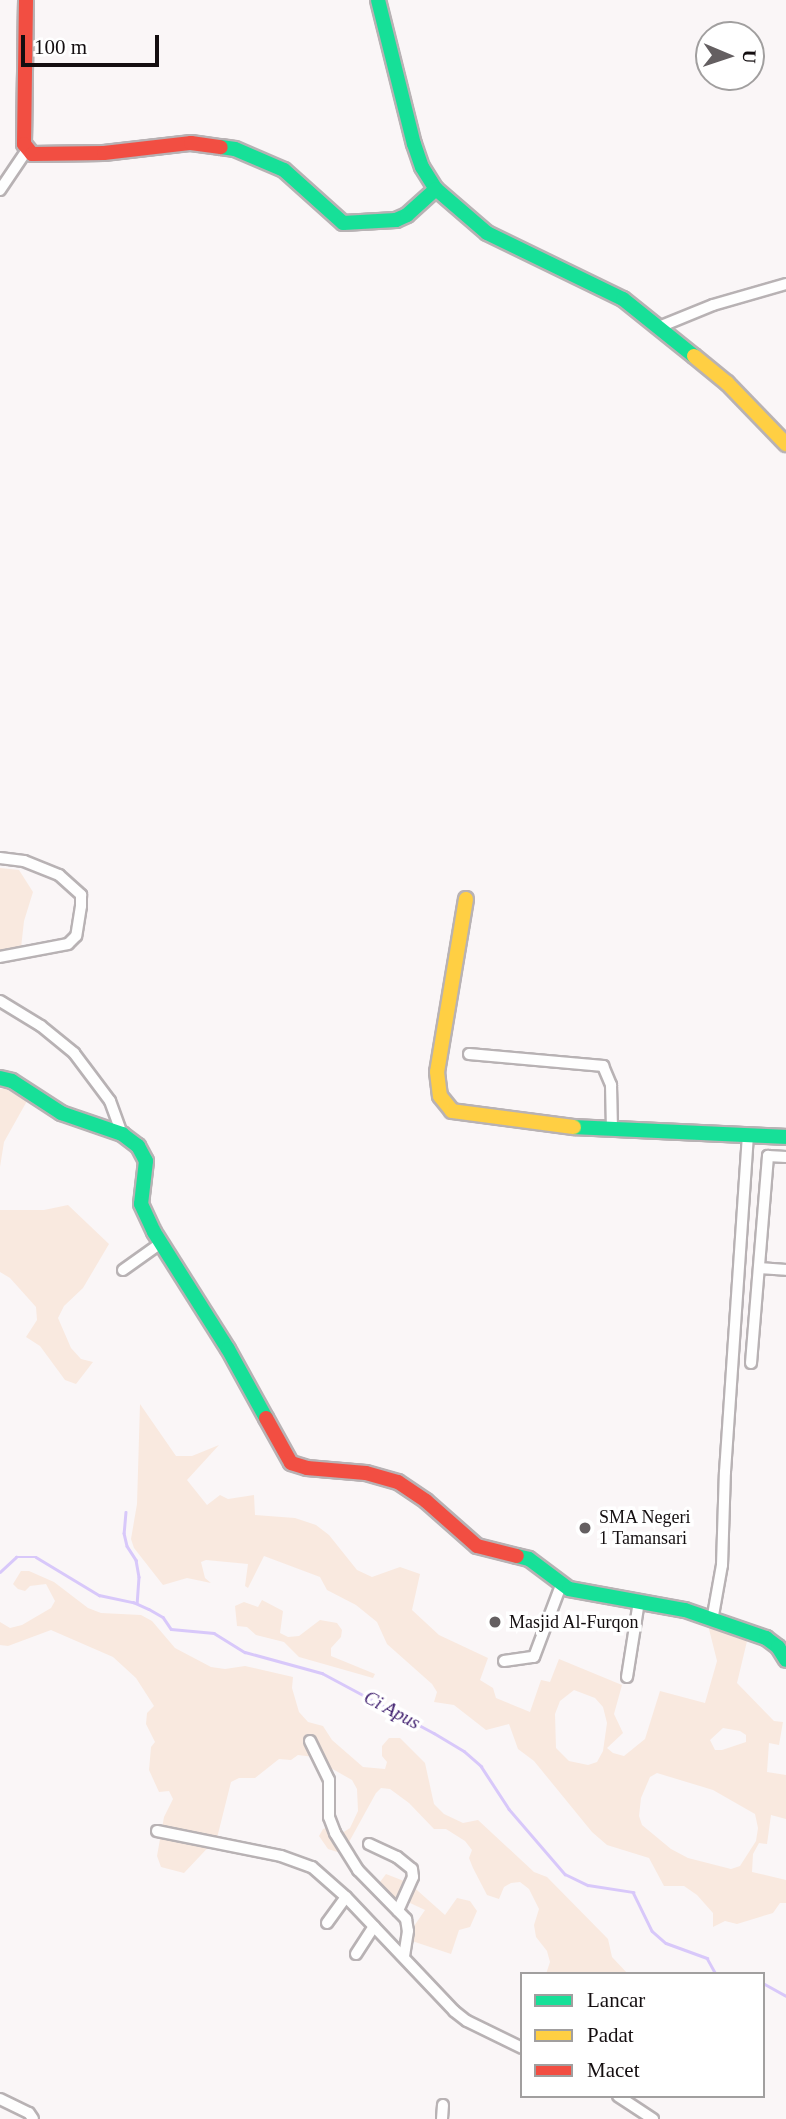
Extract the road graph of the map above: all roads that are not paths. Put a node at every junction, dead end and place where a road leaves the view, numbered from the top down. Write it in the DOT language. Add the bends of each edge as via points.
graph roads {
  1 [pos="26,0"];
  2 [pos="378,0"];
  3 [pos="27,150"];
  4 [pos="436,189"];
  5 [pos="0,190"];
  6 [pos="786,284"];
  7 [pos="659,327"];
  8 [pos="786,444"];
  9 [pos="0,858"];
  10 [pos="466,899"];
  11 [pos="0,957"];
  12 [pos="0,1000"];
  13 [pos="469,1054"];
  14 [pos="0,1078"];
  15 [pos="612,1129"];
  16 [pos="122,1134"];
  17 [pos="748,1135"];
  18 [pos="786,1137"];
  19 [pos="786,1157"];
  20 [pos="161,1244"];
  21 [pos="759,1268"];
  22 [pos="123,1270"];
  23 [pos="786,1270"];
  24 [pos="751,1363"];
  25 [pos="561,1584"];
  26 [pos="639,1601"];
  27 [pos="712,1621"];
  28 [pos="786,1660"];
  29 [pos="505,1661"];
  30 [pos="627,1677"];
  31 [pos="310,1741"];
  32 [pos="157,1830"];
  33 [pos="369,1844"];
  34 [pos="346,1897"];
  35 [pos="398,1910"];
  36 [pos="327,1923"];
  37 [pos="374,1926"];
  38 [pos="356,1954"];
  39 [pos="404,1956"];
  40 [pos="520,2047"];
  41 [pos="621,2098"];
  42 [pos="0,2099"];
  43 [pos="443,2105"];
  44 [pos="648,2117"];
  45 [pos="33,2119"];
  46 [pos="442,2119"];
  1 -- 3 [label="street"];
  2 -- 4 [label="street" via="414,144"];
  3 -- 4 [label="street" via="32,154 104,153 191,143 235,149 284,170 343,223 396,220"];
  3 -- 5 [label="street"];
  4 -- 7 [label="street" via="487,233 585,278"];
  6 -- 7 [label="street" via="713,305"];
  7 -- 8 [label="street" via="727,383"];
  9 -- 11 [label="street" via="24,861 59,875 81,895 81,906 76,936 68,944"];
  10 -- 15 [label="street" via="437,1072 436,1083 445,1105 463,1114"];
  12 -- 16 [label="street" via="75,1053 110,1101"];
  13 -- 15 [label="street" via="603,1066 611,1085"];
  14 -- 16 [label="street" via="61,1113"];
  15 -- 17 [label="street"];
  16 -- 20 [label="street" via="144,1155 141,1204"];
  17 -- 18 [label="street"];
  17 -- 27 [label="street" via="722,1565"];
  19 -- 21 [label="street" via="768,1156"];
  20 -- 22 [label="street"];
  20 -- 25 [label="street" via="228,1349 291,1463 366,1473 405,1485 477,1546 529,1559"];
  21 -- 23 [label="street"];
  21 -- 24 [label="street"];
  25 -- 26 [label="street" via="585,1594"];
  25 -- 29 [label="street" via="534,1657"];
  26 -- 27 [label="street"];
  26 -- 30 [label="street"];
  27 -- 28 [label="street" via="766,1638"];
  31 -- 35 [label="street" via="327,1772 329,1817 335,1833 358,1870"];
  32 -- 34 [label="street" via="292,1858 312,1867"];
  33 -- 35 [label="street" via="412,1869 413,1877"];
  34 -- 36 [label="street"];
  34 -- 37 [label="street"];
  35 -- 39 [label="street" via="408,1927"];
  37 -- 38 [label="street"];
  37 -- 39 [label="street"];
  39 -- 40 [label="street" via="461,2017"];
  41 -- 44 [label="street"];
  42 -- 45 [label="street"];
  43 -- 46 [label="street"];
}
